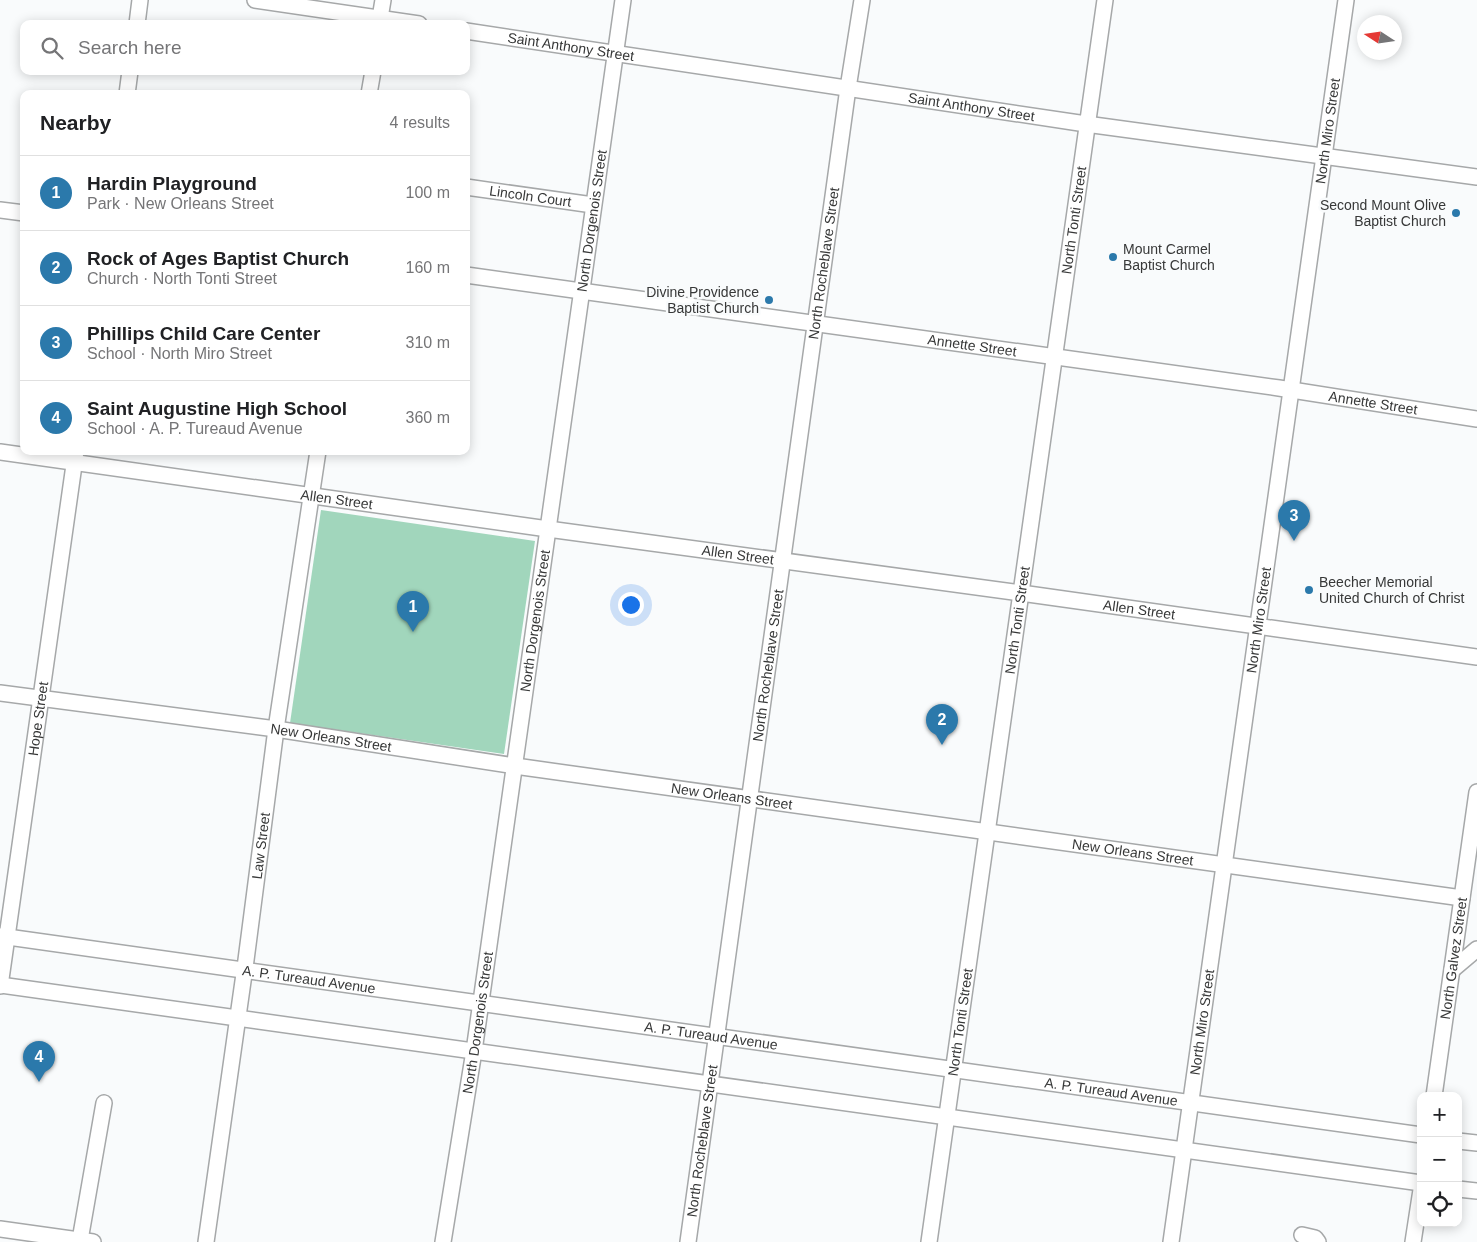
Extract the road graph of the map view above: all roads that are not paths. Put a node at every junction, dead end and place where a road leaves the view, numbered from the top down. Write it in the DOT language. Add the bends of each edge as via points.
graph roads {
  1 [pos="140,0"];
  2 [pos="255,0"];
  3 [pos="383,0"];
  4 [pos="623,0"];
  5 [pos="862,0"];
  6 [pos="1104,0"];
  7 [pos="1346,0"];
  8 [pos="138,20"];
  9 [pos="374,20"];
  10 [pos="380,20"];
  11 [pos="470,32"];
  12 [pos="615,54"];
  13 [pos="129,75"];
  14 [pos="372,75"];
  15 [pos="848,88"];
  16 [pos="128,90"];
  17 [pos="370,90"];
  18 [pos="1086,124"];
  19 [pos="1324,156"];
  20 [pos="1477,177"];
  21 [pos="470,188"];
  22 [pos="594,205"];
  23 [pos="0,210"];
  24 [pos="20,212"];
  25 [pos="470,276"];
  26 [pos="581,292"];
  27 [pos="816,324"];
  28 [pos="1054,357"];
  29 [pos="1292,390"];
  30 [pos="1477,419"];
  31 [pos="0,452"];
  32 [pos="20,453"];
  33 [pos="56,455"];
  34 [pos="317,455"];
  35 [pos="75,456"];
  36 [pos="312,496"];
  37 [pos="548,529"];
  38 [pos="782,561"];
  39 [pos="1021,593"];
  40 [pos="1258,627"];
  41 [pos="1477,657"];
  42 [pos="0,693"];
  43 [pos="41,698"];
  44 [pos="276,730"];
  45 [pos="515,766"];
  46 [pos="1477,792"];
  47 [pos="749,798"];
  48 [pos="987,833"];
  49 [pos="1224,866"];
  50 [pos="1462,898"];
  51 [pos="3,937"];
  52 [pos="1477,949"];
  53 [pos="244,970"];
  54 [pos="1452,970"];
  55 [pos="0,985"];
  56 [pos="480,1004"];
  57 [pos="238,1018"];
  58 [pos="717,1037"];
  59 [pos="474,1051"];
  60 [pos="954,1070"];
  61 [pos="710,1084"];
  62 [pos="1435,1092"];
  63 [pos="104,1103"];
  64 [pos="1191,1103"];
  65 [pos="947,1117"];
  66 [pos="1417,1135"];
  67 [pos="1462,1141"];
  68 [pos="1477,1143"];
  69 [pos="1184,1150"];
  70 [pos="1417,1183"];
  71 [pos="1462,1189"];
  72 [pos="1477,1191"];
  73 [pos="1417,1216"];
  74 [pos="0,1229"];
  75 [pos="1302,1235"];
  76 [pos="86,1241"];
  77 [pos="206,1242"];
  78 [pos="443,1242"];
  79 [pos="688,1242"];
  80 [pos="929,1242"];
  81 [pos="1171,1242"];
  82 [pos="1318,1242"];
  83 [pos="1413,1242"];
  1 -- 8 [label="street"];
  2 -- 9 [label="street"];
  3 -- 10 [label="street"];
  4 -- 12 [label="street, North Dorgenois Street"];
  5 -- 15 [label="street, North Rocheblave Street"];
  6 -- 18 [label="street, North Tonti Street"];
  7 -- 19 [label="street, North Miro Street"];
  11 -- 12 [label="street, Saint Anthony Street"];
  12 -- 15 [label="street, Saint Anthony Street"];
  12 -- 22 [label="street, North Dorgenois Street"];
  13 -- 16 [label="street"];
  14 -- 17 [label="street"];
  15 -- 18 [label="street, Saint Anthony Street"];
  15 -- 27 [label="street, North Rocheblave Street"];
  18 -- 19 [label="street, Saint Anthony Street"];
  18 -- 28 [label="street, North Tonti Street"];
  19 -- 20 [label="street, Saint Anthony Street"];
  19 -- 29 [label="street, North Miro Street"];
  21 -- 22 [label="street, Lincoln Court"];
  22 -- 26 [label="street, North Dorgenois Street"];
  23 -- 24 [label="street"];
  25 -- 26 [label="street, Annette Street"];
  26 -- 27 [label="street, Annette Street"];
  26 -- 37 [label="street, North Dorgenois Street"];
  27 -- 28 [label="street, Annette Street"];
  27 -- 38 [label="street, North Rocheblave Street"];
  28 -- 29 [label="street, Annette Street"];
  28 -- 39 [label="street, North Tonti Street"];
  29 -- 30 [label="street, Annette Street"];
  29 -- 40 [label="street, North Miro Street"];
  31 -- 32 [label="street, Allen Street"];
  33 -- 35 [label="street, Allen Street"];
  34 -- 36 [label="street, Law Street"];
  35 -- 36 [label="street, Allen Street"];
  35 -- 43 [label="street, Hope Street"];
  36 -- 37 [label="street, Allen Street"];
  36 -- 44 [label="street, Law Street"];
  37 -- 38 [label="street, Allen Street"];
  37 -- 45 [label="street, North Dorgenois Street"];
  38 -- 39 [label="street, Allen Street"];
  38 -- 47 [label="street, North Rocheblave Street"];
  39 -- 40 [label="street, Allen Street"];
  39 -- 48 [label="street, North Tonti Street"];
  40 -- 41 [label="street, Allen Street"];
  40 -- 49 [label="street, North Miro Street"];
  42 -- 43 [label="street, New Orleans Street"];
  43 -- 44 [label="street, New Orleans Street"];
  43 -- 51 [label="street, Hope Street"];
  44 -- 45 [label="street, New Orleans Street"];
  44 -- 53 [label="street, Law Street"];
  45 -- 47 [label="street, New Orleans Street"];
  45 -- 56 [label="street, North Dorgenois Street"];
  46 -- 50 [label="street, North Galvez Street"];
  47 -- 48 [label="street, New Orleans Street"];
  47 -- 58 [label="street, North Rocheblave Street"];
  48 -- 49 [label="street, New Orleans Street"];
  48 -- 60 [label="street, North Tonti Street"];
  49 -- 50 [label="street, New Orleans Street"];
  49 -- 64 [label="street, North Miro Street"];
  50 -- 54 [label="street, North Galvez Street"];
  51 -- 53 [label="street, A. P. Tureaud Avenue"];
  51 -- 55 [label="street, Hope Street"];
  52 -- 54 [label="street"];
  53 -- 56 [label="street, A. P. Tureaud Avenue"];
  53 -- 57 [label="street, Law Street"];
  54 -- 62 [label="street, North Galvez Street"];
  55 -- 57 [label="street"];
  56 -- 58 [label="street, A. P. Tureaud Avenue"];
  56 -- 59 [label="street, North Dorgenois Street"];
  57 -- 59 [label="street"];
  57 -- 77 [label="street, Law Street"];
  58 -- 60 [label="street, A. P. Tureaud Avenue"];
  58 -- 61 [label="street, North Rocheblave Street"];
  59 -- 61 [label="street"];
  59 -- 78 [label="street, North Dorgenois Street"];
  60 -- 64 [label="street, A. P. Tureaud Avenue"];
  60 -- 65 [label="street, North Tonti Street"];
  61 -- 65 [label="street"];
  61 -- 79 [label="street, North Rocheblave Street"];
  63 -- 76 [label="street"];
  64 -- 66 [label="street, A. P. Tureaud Avenue"];
  64 -- 69 [label="street, North Miro Street"];
  65 -- 69 [label="street"];
  65 -- 80 [label="street, North Tonti Street"];
  67 -- 68 [label="street"];
  69 -- 70 [label="street"];
  69 -- 81 [label="street, North Miro Street"];
  71 -- 72 [label="street"];
  73 -- 83 [label="street"];
  74 -- 76 [label="street"];
  75 -- 82 [label="street"];
}
